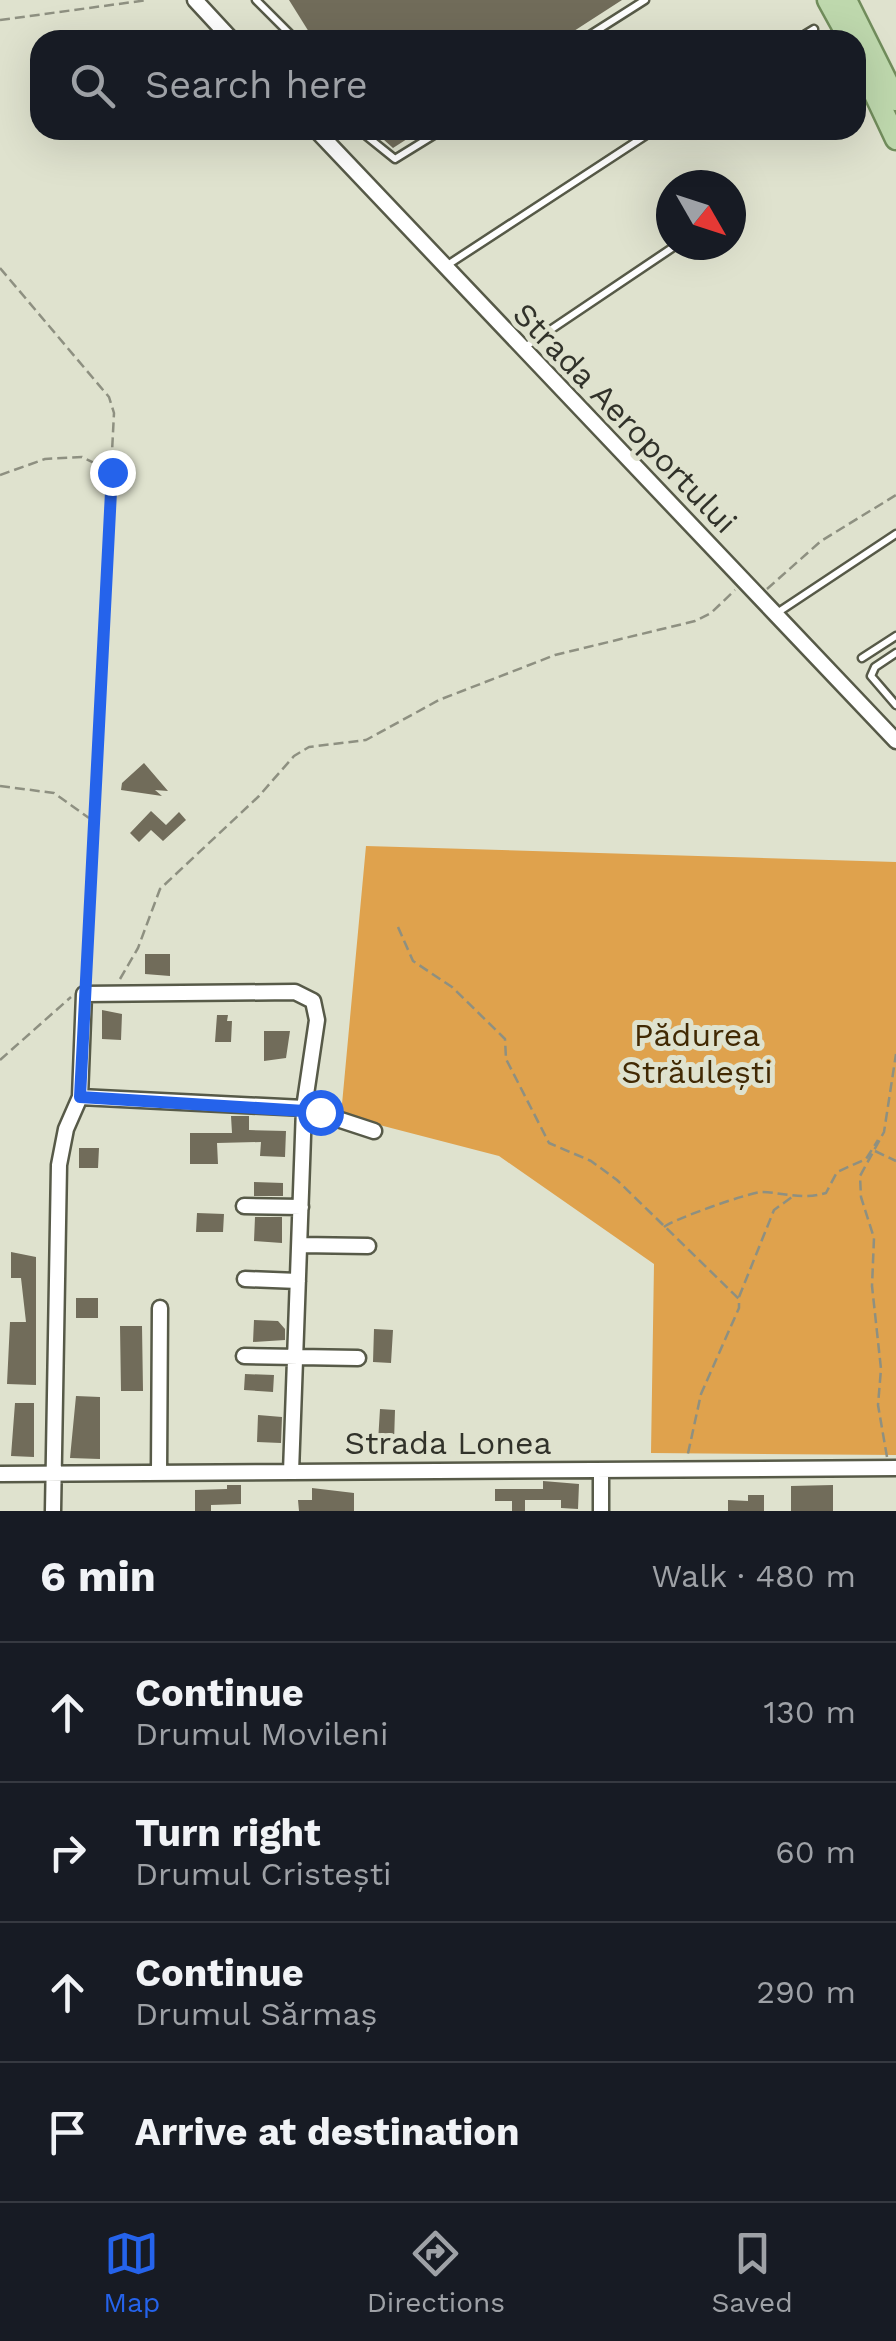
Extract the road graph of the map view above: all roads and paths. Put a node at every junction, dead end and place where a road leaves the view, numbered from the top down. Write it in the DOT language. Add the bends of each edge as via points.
graph roads {
  1 [pos="148,0"];
  2 [pos="195,0"];
  3 [pos="256,0"];
  4 [pos="644,0"];
  5 [pos="828,0"];
  6 [pos="846,0"];
  7 [pos="0,20"];
  8 [pos="814,28"];
  9 [pos="223,30"];
  10 [pos="286,30"];
  11 [pos="598,30"];
  12 [pos="811,30"];
  13 [pos="848,30"];
  14 [pos="852,30"];
  15 [pos="866,57"];
  16 [pos="866,68"];
  17 [pos="896,100"];
  18 [pos="896,139"];
  19 [pos="325,140"];
  20 [pos="372,140"];
  21 [pos="426,140"];
  22 [pos="639,140"];
  23 [pos="656,259"];
  24 [pos="444,267"];
  25 [pos="0,268"];
  26 [pos="521,350"];
  27 [pos="112,472"];
  28 [pos="0,476"];
  29 [pos="896,495"];
  30 [pos="896,534"];
  31 [pos="743,582"];
  32 [pos="758,596"];
  33 [pos="774,615"];
  34 [pos="896,636"];
  35 [pos="896,653"];
  36 [pos="862,658"];
  37 [pos="896,705"];
  38 [pos="896,742"];
  39 [pos="0,786"];
  40 [pos="90,818"];
  41 [pos="398,927"];
  42 [pos="108,991"];
  43 [pos="84,994"];
  44 [pos="896,1054"];
  45 [pos="0,1060"];
  46 [pos="80,1097"];
  47 [pos="304,1108"];
  48 [pos="374,1131"];
  49 [pos="880,1139"];
  50 [pos="874,1150"];
  51 [pos="896,1161"];
  52 [pos="792,1196"];
  53 [pos="244,1206"];
  54 [pos="301,1207"];
  55 [pos="664,1228"];
  56 [pos="300,1245"];
  57 [pos="368,1246"];
  58 [pos="245,1279"];
  59 [pos="298,1281"];
  60 [pos="739,1298"];
  61 [pos="160,1308"];
  62 [pos="244,1356"];
  63 [pos="296,1356"];
  64 [pos="358,1358"];
  65 [pos="893,1468"];
  66 [pos="685,1469"];
  67 [pos="601,1470"];
  68 [pos="159,1472"];
  69 [pos="291,1472"];
  70 [pos="53,1473"];
  71 [pos="0,1474"];
  72 [pos="54,1511"];
  73 [pos="602,1511"];
  1 -- 7 [label="path"];
  2 -- 9 [label="street"];
  3 -- 10 [label="lane"];
  4 -- 11 [label="lane"];
  5 -- 13 [label="main road"];
  6 -- 14 [label="main road"];
  8 -- 12 [label="lane"];
  15 -- 17 [label="main road"];
  16 -- 18 [label="main road"];
  19 -- 24 [label="street, Strada Aeroportului"];
  20 -- 21 [label="lane" via="395,159"];
  22 -- 24 [label="lane"];
  23 -- 26 [label="lane"];
  24 -- 26 [label="street, Strada Aeroportului"];
  25 -- 27 [label="path" via="108,397 114,414"];
  26 -- 31 [label="street, Strada Aeroportului"];
  27 -- 28 [label="path" via="82,458 45,459"];
  27 -- 40 [label="path"];
  29 -- 32 [label="path" via="821,541"];
  30 -- 33 [label="lane"];
  31 -- 32 [label="street, Strada Aeroportului"];
  31 -- 42 [label="path" via="695,621 555,656 439,700 366,740 309,747 294,756 160,889 138,948"];
  32 -- 33 [label="street, Strada Aeroportului"];
  33 -- 38 [label="street, Strada Aeroportului"];
  34 -- 36 [label="lane"];
  35 -- 37 [label="lane" via="871,676"];
  39 -- 40 [label="path" via="54,793"];
  40 -- 43 [label="path"];
  41 -- 55 [label="path" via="413,961 452,987 505,1040 506,1059 549,1143 591,1160"];
  42 -- 43 [label="street"];
  42 -- 47 [label="street" via="313,1000 317,1020"];
  43 -- 45 [label="path" via="58,1005"];
  43 -- 46 [label="street"];
  44 -- 49 [label="path"];
  46 -- 47 [label="street"];
  46 -- 70 [label="street" via="59,1165"];
  47 -- 48 [label="street"];
  47 -- 54 [label="street"];
  49 -- 50 [label="path"];
  49 -- 52 [label="path" via="866,1159 837,1172 826,1193"];
  50 -- 51 [label="path"];
  50 -- 65 [label="path" via="860,1176 861,1197 874,1238 878,1405"];
  52 -- 55 [label="path" via="749,1193"];
  52 -- 60 [label="path" via="774,1210"];
  53 -- 54 [label="street"];
  54 -- 56 [label="street"];
  55 -- 60 [label="path"];
  56 -- 57 [label="street"];
  56 -- 59 [label="street"];
  58 -- 59 [label="street"];
  59 -- 63 [label="street"];
  60 -- 66 [label="path" via="701,1394"];
  61 -- 68 [label="street"];
  62 -- 63 [label="street"];
  63 -- 64 [label="street"];
  63 -- 69 [label="street"];
  65 -- 66 [label="street, Strada Lonea"];
  66 -- 67 [label="street, Strada Lonea"];
  67 -- 69 [label="street, Strada Lonea"];
  67 -- 73 [label="street"];
  68 -- 69 [label="street, Strada Lonea"];
  68 -- 70 [label="street, Strada Lonea"];
  70 -- 71 [label="street, Strada Lonea"];
  70 -- 72 [label="street"];
}
